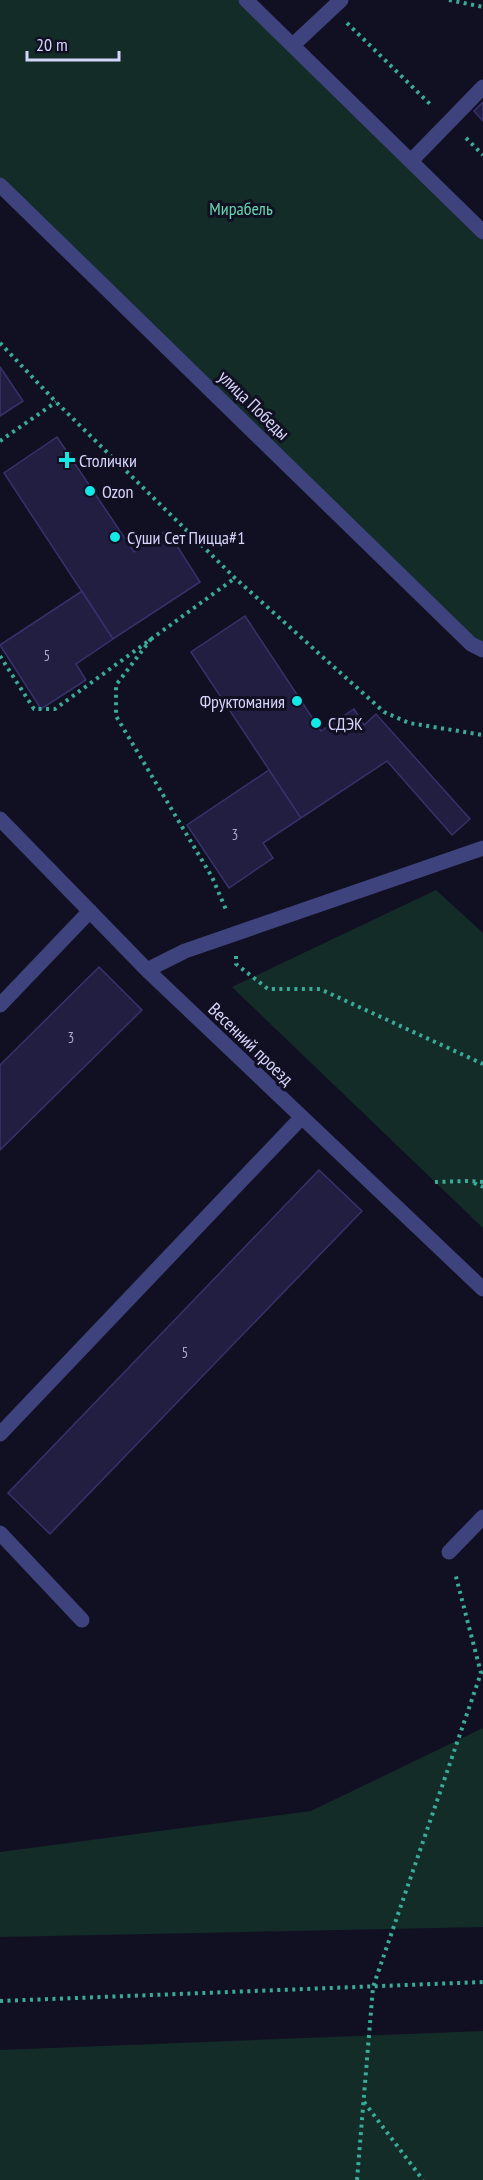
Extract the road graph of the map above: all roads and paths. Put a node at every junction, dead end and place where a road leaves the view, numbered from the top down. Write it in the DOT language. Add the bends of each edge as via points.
graph roads {
  1 [pos="246,0"];
  2 [pos="449,0"];
  3 [pos="337,4"];
  4 [pos="483,7"];
  5 [pos="292,45"];
  6 [pos="483,87"];
  7 [pos="449,122"];
  8 [pos="483,155"];
  9 [pos="411,161"];
  10 [pos="0,185"];
  11 [pos="483,231"];
  12 [pos="0,343"];
  13 [pos="56,402"];
  14 [pos="0,441"];
  15 [pos="235,578"];
  16 [pos="151,639"];
  17 [pos="483,650"];
  18 [pos="0,656"];
  19 [pos="483,735"];
  20 [pos="0,819"];
  21 [pos="483,848"];
  22 [pos="90,911"];
  23 [pos="237,933"];
  24 [pos="147,970"];
  25 [pos="0,1005"];
  26 [pos="483,1064"];
  27 [pos="301,1118"];
  28 [pos="435,1182"];
  29 [pos="483,1185"];
  30 [pos="483,1289"];
  31 [pos="0,1434"];
  32 [pos="483,1517"];
  33 [pos="0,1533"];
  34 [pos="449,1552"];
  35 [pos="82,1620"];
  36 [pos="483,1982"];
  37 [pos="373,1987"];
  38 [pos="0,2001"];
  39 [pos="364,2102"];
  40 [pos="357,2180"];
  41 [pos="423,2180"];
  1 -- 5 [label="street"];
  2 -- 4 [label="path"];
  3 -- 5 [label="street"];
  3 -- 7 [label="path"];
  5 -- 9 [label="street"];
  6 -- 7 [label="street"];
  7 -- 8 [label="path"];
  7 -- 9 [label="street"];
  9 -- 11 [label="street"];
  10 -- 17 [label="street, улица Победы" via="471,644"];
  12 -- 13 [label="path"];
  13 -- 14 [label="path"];
  13 -- 15 [label="path"];
  15 -- 16 [label="path"];
  15 -- 19 [label="path" via="384,712 409,723"];
  16 -- 18 [label="path" via="55,709 34,709"];
  16 -- 23 [label="path" via="116,685 116,716 212,877"];
  20 -- 22 [label="street, Весенний проезд"];
  21 -- 23 [label="street"];
  22 -- 24 [label="street, Весенний проезд"];
  22 -- 25 [label="street"];
  23 -- 24 [label="street" via="185,951"];
  23 -- 26 [label="path" via="236,964 268,989 320,990"];
  24 -- 27 [label="street, Весенний проезд"];
  27 -- 30 [label="street, Весенний проезд"];
  27 -- 31 [label="street"];
  28 -- 29 [label="path" via="468,1181"];
  32 -- 34 [label="street"];
  33 -- 35 [label="street"];
  34 -- 37 [label="path" via="481,1673"];
  36 -- 37 [label="path"];
  37 -- 38 [label="path"];
  37 -- 39 [label="path"];
  39 -- 40 [label="path"];
  39 -- 41 [label="path"];
}
